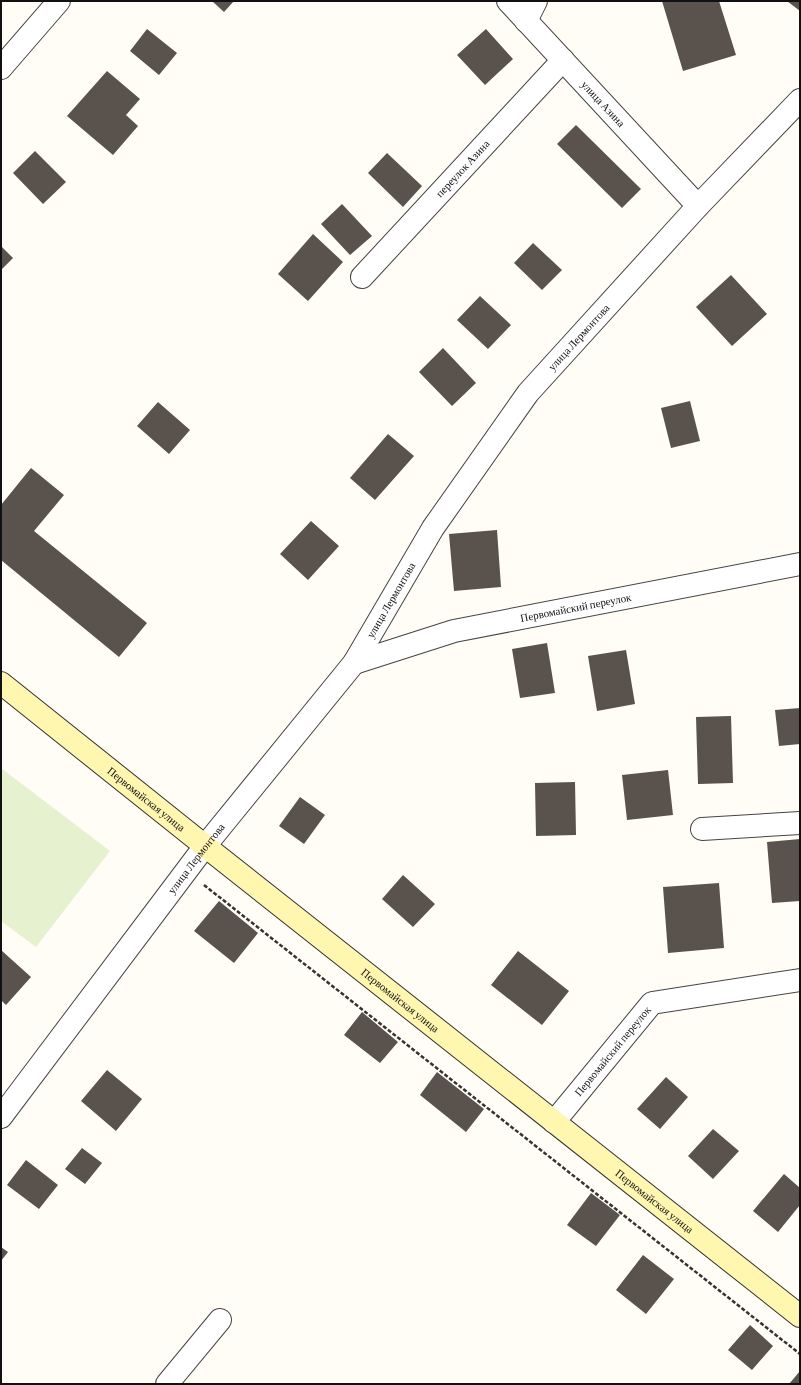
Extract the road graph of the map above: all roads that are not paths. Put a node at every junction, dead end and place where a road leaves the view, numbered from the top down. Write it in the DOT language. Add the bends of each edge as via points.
graph roads {
  1 [pos="59,1"];
  2 [pos="508,1"];
  3 [pos="536,1"];
  4 [pos="526,20"];
  5 [pos="563,60"];
  6 [pos="1,68"];
  7 [pos="800,100"];
  8 [pos="698,206"];
  9 [pos="362,278"];
  10 [pos="800,564"];
  11 [pos="354,663"];
  12 [pos="1,683"];
  13 [pos="800,823"];
  14 [pos="702,829"];
  15 [pos="205,846"];
  16 [pos="800,980"];
  17 [pos="1,1116"];
  18 [pos="554,1122"];
  19 [pos="800,1316"];
  20 [pos="220,1320"];
  21 [pos="167,1384"];
  1 -- 6 [label="street"];
  2 -- 4 [label="street, улица Азина"];
  3 -- 4 [label="street"];
  4 -- 5 [label="street, улица Азина"];
  5 -- 8 [label="street, улица Азина"];
  5 -- 9 [label="street, переулок Азина"];
  7 -- 8 [label="street, улица Лермонтова"];
  8 -- 11 [label="street, улица Лермонтова" via="528,393 433,528"];
  10 -- 11 [label="street, Первомайский переулок" via="454,631"];
  11 -- 15 [label="street, улица Лермонтова"];
  12 -- 15 [label="street, Первомайская улица"];
  13 -- 14 [label="street"];
  15 -- 17 [label="street, улица Лермонтова"];
  15 -- 18 [label="street, Первомайская улица"];
  16 -- 18 [label="street, Первомайский переулок" via="652,1003"];
  18 -- 19 [label="street, Первомайская улица"];
  20 -- 21 [label="street"];
}
